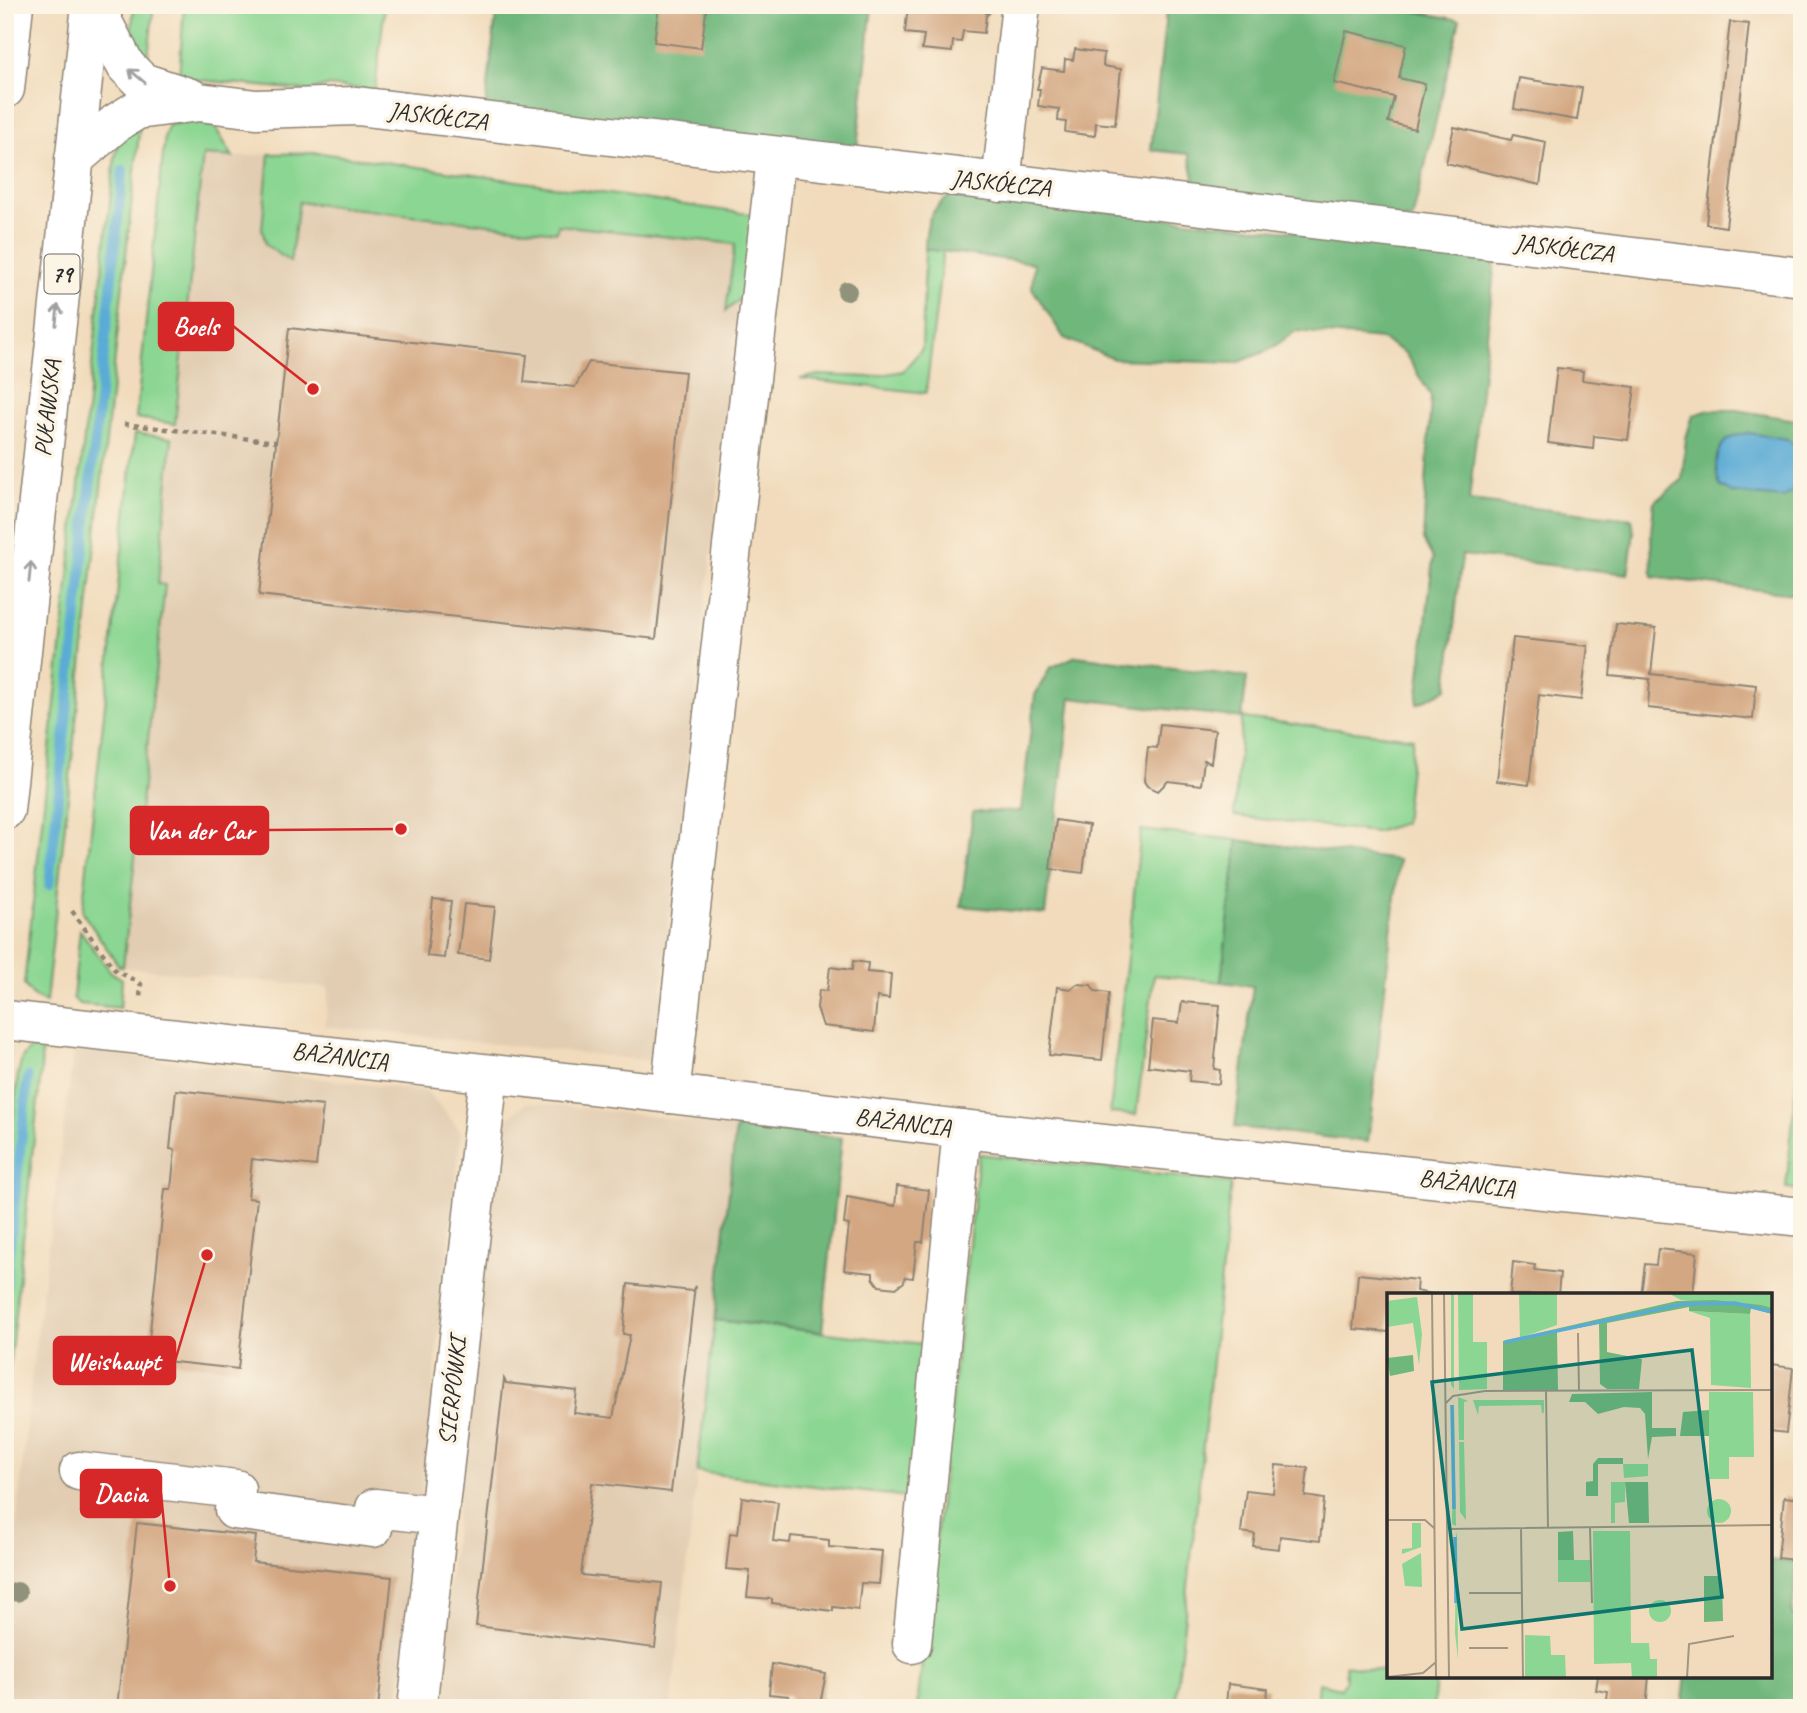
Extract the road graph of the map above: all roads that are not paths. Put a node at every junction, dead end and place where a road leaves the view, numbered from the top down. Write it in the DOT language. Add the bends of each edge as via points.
graph roads {
  1 [pos="14,5"];
  2 [pos="93,5"];
  3 [pos="1021,5"];
  4 [pos="5,89"];
  5 [pos="199,102"];
  6 [pos="776,158"];
  7 [pos="74,159"];
  8 [pos="1001,183"];
  9 [pos="1802,276"];
  10 [pos="5,810"];
  11 [pos="5,1020"];
  12 [pos="489,1074"];
  13 [pos="670,1094"];
  14 [pos="962,1129"];
  15 [pos="1802,1217"];
  16 [pos="79,1471"];
  17 [pos="438,1515"];
  18 [pos="912,1644"];
  19 [pos="417,1708"];
  1 -- 4 [label="street"];
  5 -- 2 [label="street, JASKÓŁCZA, one-way" via="142,82 126,66"];
  2 -- 7 [label="street, PUŁAWSKA / 79"];
  3 -- 8 [label="street"];
  5 -- 6 [label="street, JASKÓŁCZA" via="256,109 357,106"];
  5 -- 7 [label="street, JASKÓŁCZA" via="137,110"];
  6 -- 8 [label="street, JASKÓŁCZA"];
  6 -- 13 [label="street"];
  10 -- 7 [label="street, PUŁAWSKA / 79, one-way"];
  8 -- 9 [label="street, JASKÓŁCZA"];
  11 -- 12 [label="street, BAŻANCIA"];
  12 -- 13 [label="street, BAŻANCIA"];
  12 -- 17 [label="street, SIERPÓWKI"];
  13 -- 14 [label="street, BAŻANCIA"];
  14 -- 15 [label="street, BAŻANCIA"];
  14 -- 18 [label="street"];
  16 -- 17 [label="street" via="236,1489 234,1510 373,1528 375,1508"];
  17 -- 19 [label="street, SIERPÓWKI"];
}
